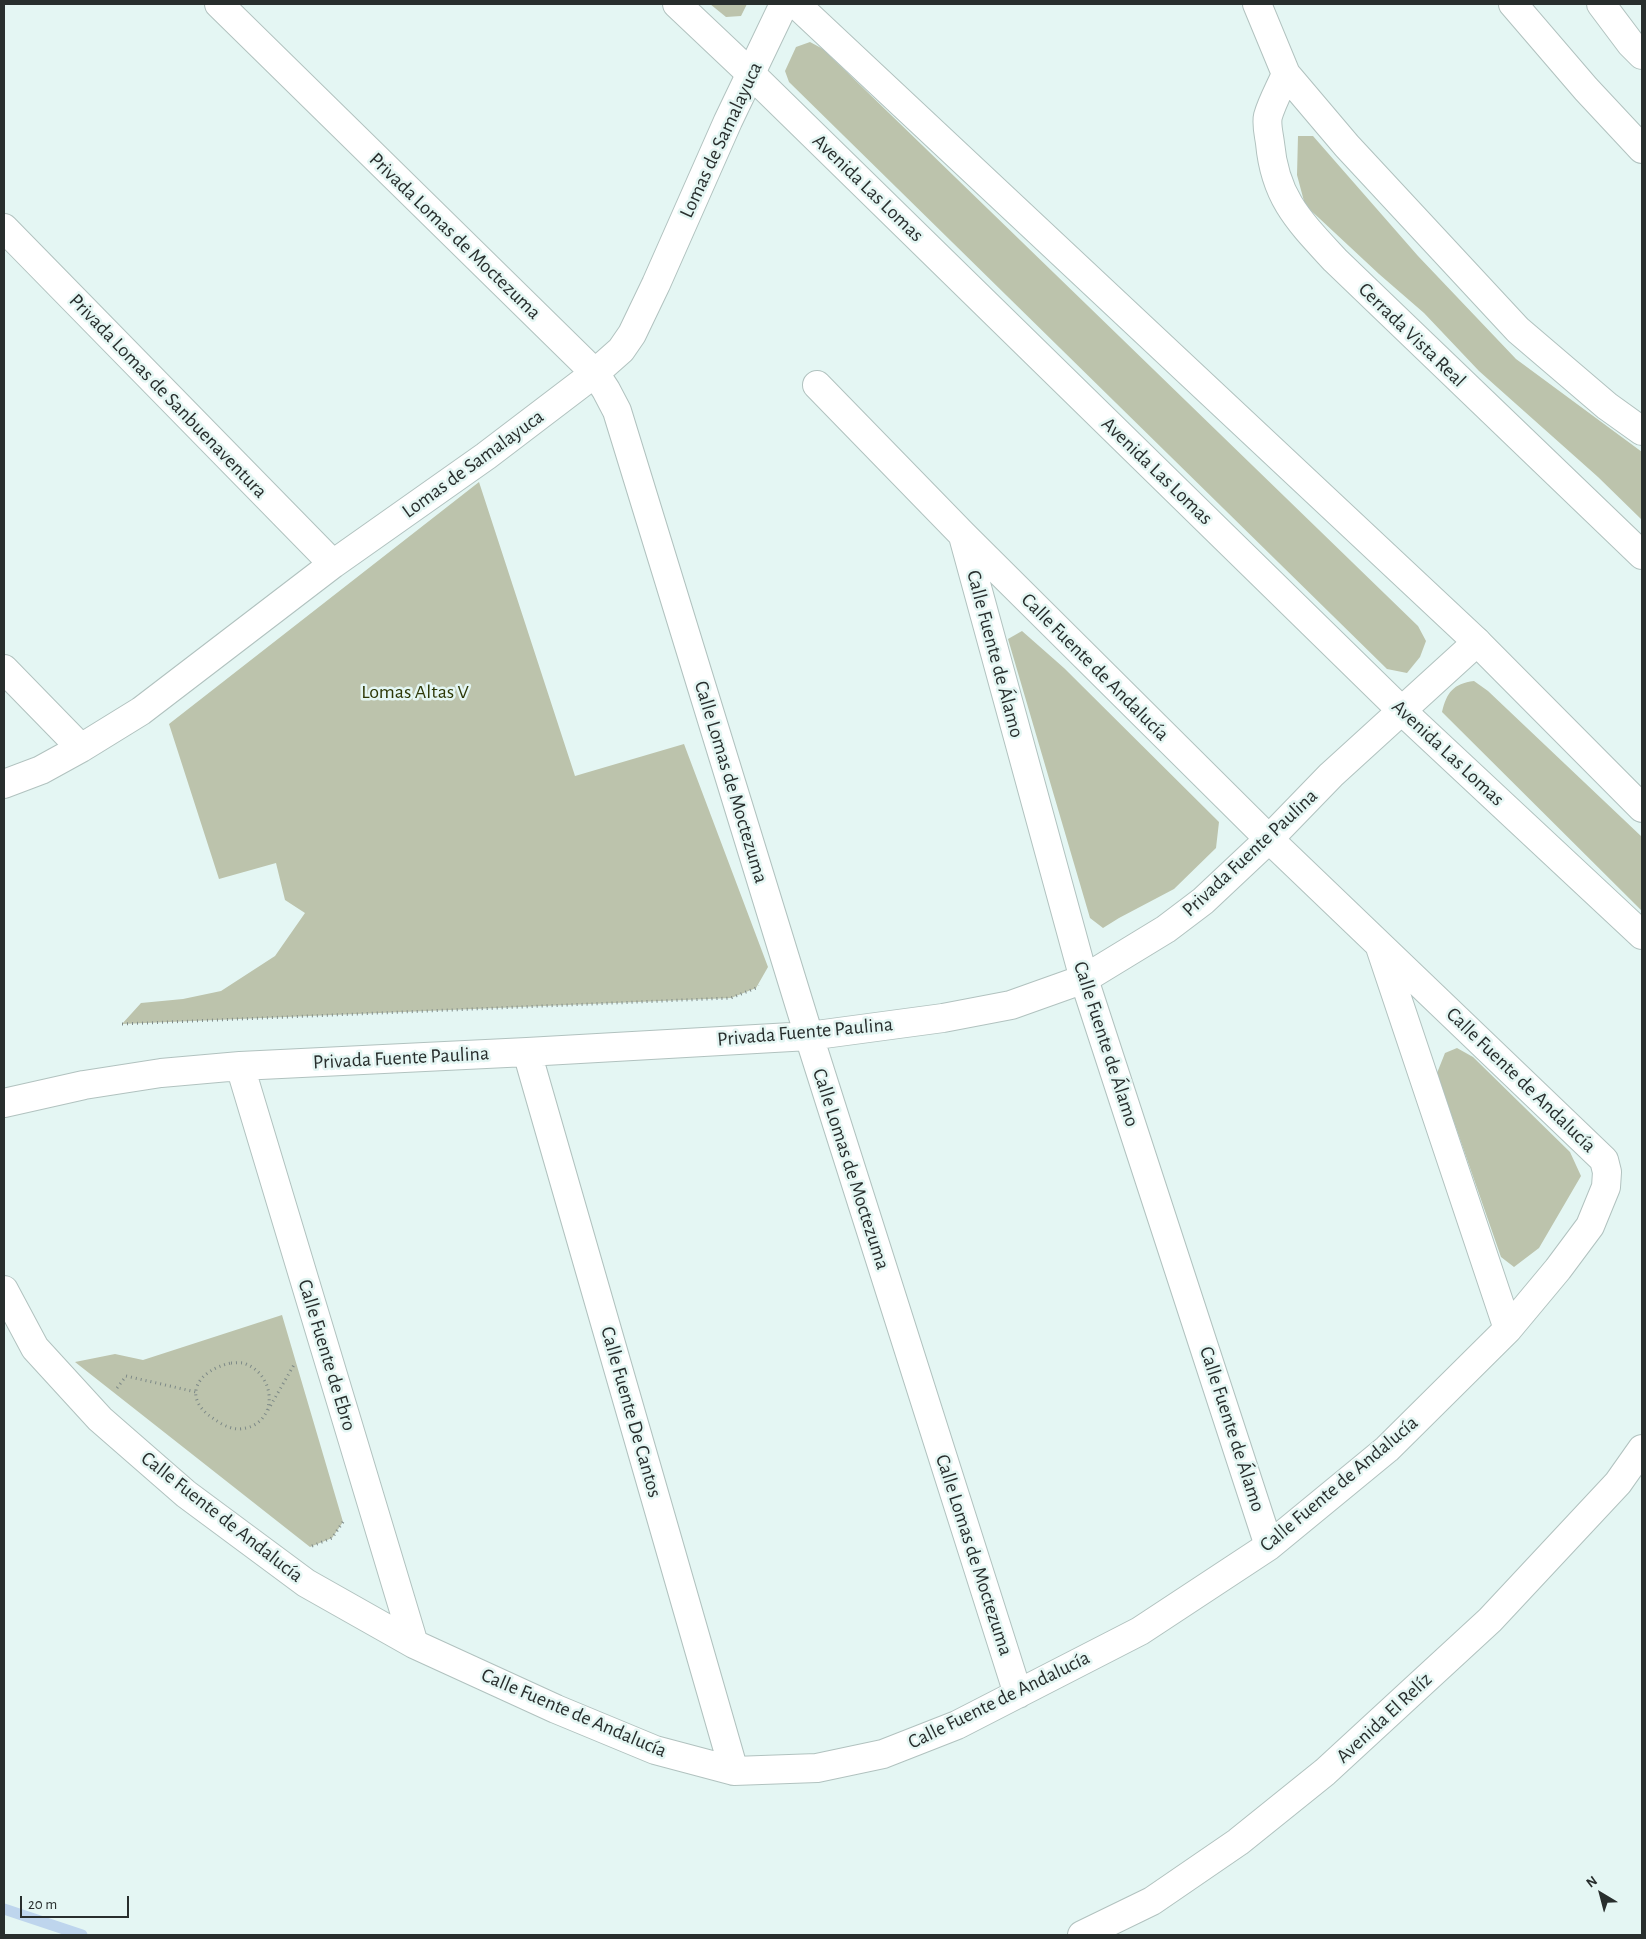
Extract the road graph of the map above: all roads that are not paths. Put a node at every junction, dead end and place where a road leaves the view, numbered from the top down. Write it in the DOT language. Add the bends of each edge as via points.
graph roads {
  1 [pos="218,4"];
  2 [pos="677,4"];
  3 [pos="784,4"];
  4 [pos="796,4"];
  5 [pos="1256,4"];
  6 [pos="1513,4"];
  7 [pos="1601,4"];
  8 [pos="1642,55"];
  9 [pos="751,74"];
  10 [pos="1286,74"];
  11 [pos="1642,148"];
  12 [pos="4,228"];
  13 [pos="595,373"];
  14 [pos="817,385"];
  15 [pos="1642,431"];
  16 [pos="645,499"];
  17 [pos="962,535"];
  18 [pos="1642,555"];
  19 [pos="333,564"];
  20 [pos="1477,642"];
  21 [pos="4,669"];
  22 [pos="1401,710"];
  23 [pos="81,748"];
  24 [pos="4,784"];
  25 [pos="1642,808"];
  26 [pos="1270,839"];
  27 [pos="1642,935"];
  28 [pos="1379,943"];
  29 [pos="1084,979"];
  30 [pos="809,1036"];
  31 [pos="527,1052"];
  32 [pos="240,1066"];
  33 [pos="4,1103"];
  34 [pos="4,1290"];
  35 [pos="1508,1329"];
  36 [pos="1642,1449"];
  37 [pos="1269,1546"];
  38 [pos="414,1644"];
  39 [pos="1018,1694"];
  40 [pos="734,1771"];
  41 [pos="1082,1935"];
  1 -- 13 [label="main road, Privada Lomas de Moctezuma"];
  2 -- 9 [label="main road, Avenida Las Lomas"];
  3 -- 9 [label="main road, Lomas de Samalayuca"];
  4 -- 20 [label="main road"];
  5 -- 10 [label="main road"];
  6 -- 11 [label="main road"];
  7 -- 8 [label="main road"];
  9 -- 13 [label="main road, Lomas de Samalayuca" via="632,334 621,350"];
  9 -- 22 [label="main road, Avenida Las Lomas"];
  10 -- 15 [label="main road" via="1347,146 1518,330 1607,406"];
  10 -- 18 [label="main road, Cerrada Vista Real" via="1267,118 1270,150 1286,202 1303,226"];
  12 -- 19 [label="main road, Privada Lomas de Sanbuenaventura"];
  13 -- 16 [label="main road, Privada Lomas de Moctezuma" via="617,410"];
  13 -- 19 [label="main road, Lomas de Samalayuca" via="486,456"];
  14 -- 17 [label="main road, Calle Fuente de Andalucía"];
  16 -- 30 [label="main road, Calle Lomas de Moctezuma"];
  17 -- 26 [label="main road, Calle Fuente de Andalucía"];
  17 -- 29 [label="main road, Calle Fuente de Álamo"];
  19 -- 23 [label="main road, Lomas de Samalayuca" via="141,711"];
  20 -- 22 [label="main road, Privada Fuente Paulina"];
  20 -- 25 [label="main road"];
  21 -- 23 [label="main road"];
  22 -- 26 [label="main road, Privada Fuente Paulina" via="1331,775"];
  22 -- 27 [label="main road, Avenida Las Lomas"];
  23 -- 24 [label="main road, Lomas de Samalayuca" via="41,770"];
  26 -- 28 [label="main road, Calle Fuente de Andalucía"];
  26 -- 29 [label="main road, Privada Fuente Paulina" via="1166,930"];
  28 -- 35 [label="main road, Calle Fuente de Andalucía"];
  28 -- 35 [label="main road, Calle Fuente de Andalucía" via="1604,1160 1606,1187 1590,1226"];
  29 -- 30 [label="main road, Privada Fuente Paulina" via="1011,1005 943,1018"];
  29 -- 37 [label="main road, Calle Fuente de Álamo"];
  30 -- 31 [label="main road, Privada Fuente Paulina"];
  30 -- 39 [label="main road, Calle Lomas de Moctezuma"];
  31 -- 32 [label="main road, Privada Fuente Paulina"];
  31 -- 40 [label="main road, Calle Fuente De Cantos"];
  32 -- 33 [label="main road, Privada Fuente Paulina" via="161,1073 84,1085"];
  32 -- 38 [label="main road, Calle Fuente de Ebro"];
  34 -- 38 [label="main road, Calle Fuente de Andalucía" via="34,1348 100,1420 186,1494 306,1583"];
  35 -- 37 [label="main road, Calle Fuente de Andalucía" via="1387,1449"];
  36 -- 41 [label="main road, Avenida El Relíz" via="1618,1483 1490,1620 1325,1772 1238,1842 1152,1900"];
  37 -- 39 [label="main road, Calle Fuente de Andalucía" via="1140,1631"];
  38 -- 40 [label="main road, Calle Fuente de Andalucía" via="655,1750"];
  39 -- 40 [label="main road, Calle Fuente de Andalucía" via="957,1724 883,1754 817,1768"];
}
